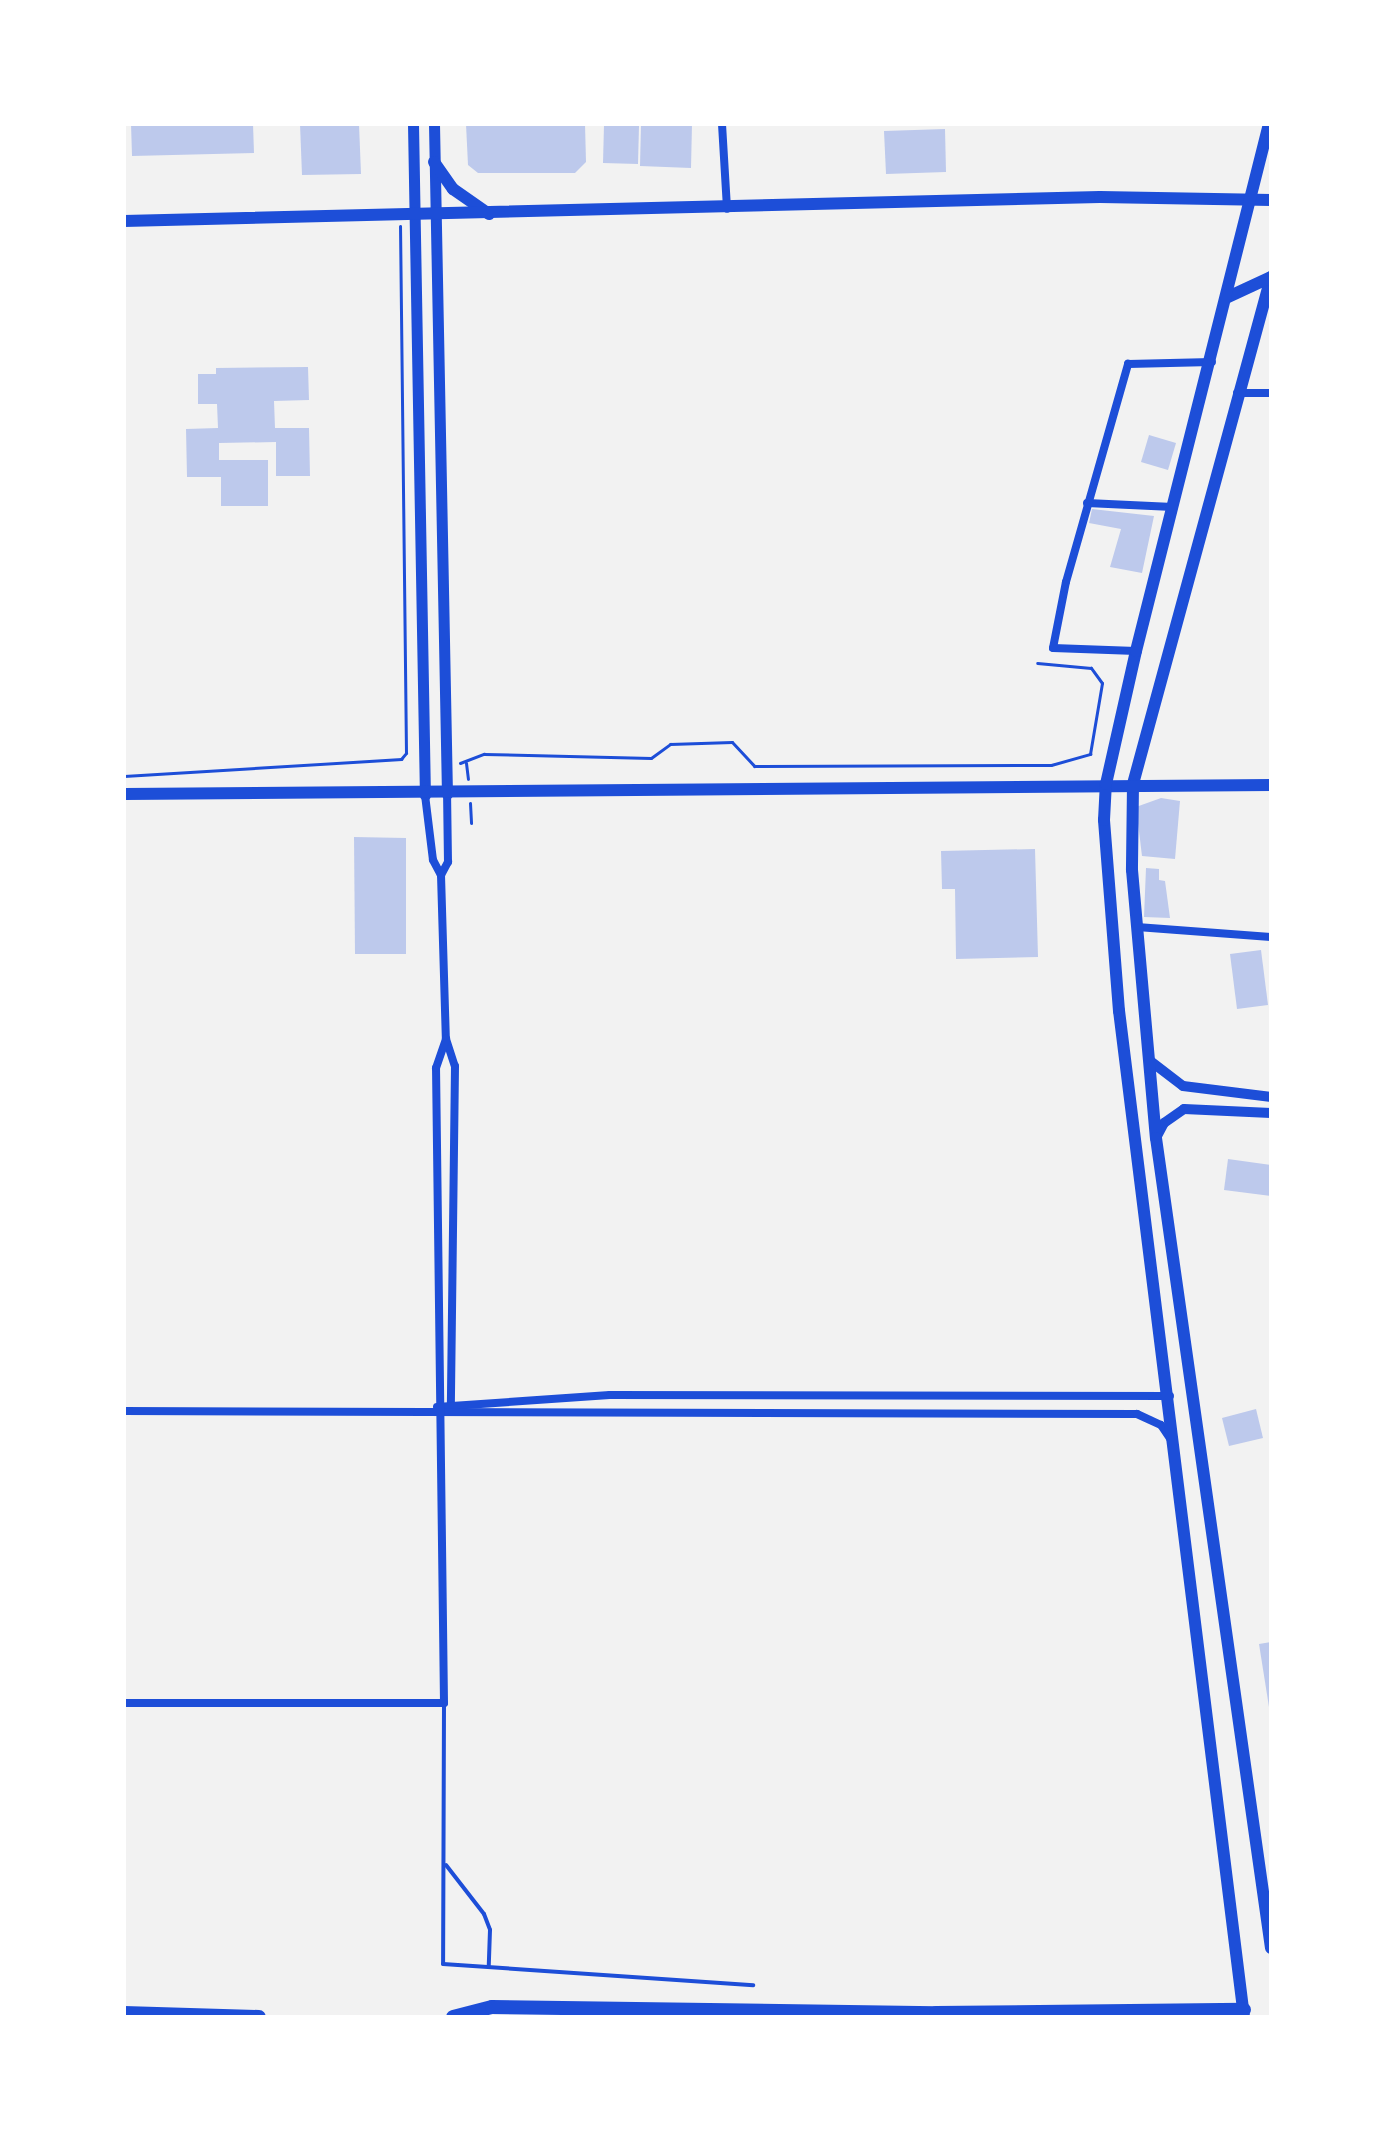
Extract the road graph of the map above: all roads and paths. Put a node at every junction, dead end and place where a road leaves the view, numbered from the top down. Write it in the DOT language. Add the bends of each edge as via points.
graph roads {
  1 [pos="413,124"];
  2 [pos="434,124"];
  3 [pos="722,124"];
  4 [pos="1269,124"];
  5 [pos="434,162"];
  6 [pos="1250,199"];
  7 [pos="1271,200"];
  8 [pos="727,209"];
  9 [pos="489,214"];
  10 [pos="413,215"];
  11 [pos="434,215"];
  12 [pos="124,221"];
  13 [pos="401,240"];
  14 [pos="1271,277"];
  15 [pos="1228,297"];
  16 [pos="1212,362"];
  17 [pos="1237,393"];
  18 [pos="1271,393"];
  19 [pos="1087,503"];
  20 [pos="1173,507"];
  21 [pos="1136,651"];
  22 [pos="1037,663"];
  23 [pos="401,759"];
  24 [pos="466,763"];
  25 [pos="410,765"];
  26 [pos="124,776"];
  27 [pos="1106,784"];
  28 [pos="1133,784"];
  29 [pos="1271,785"];
  30 [pos="124,794"];
  31 [pos="447,794"];
  32 [pos="425,795"];
  33 [pos="441,875"];
  34 [pos="1137,927"];
  35 [pos="1271,937"];
  36 [pos="446,1039"];
  37 [pos="1149,1060"];
  38 [pos="1271,1097"];
  39 [pos="1271,1113"];
  40 [pos="1156,1138"];
  41 [pos="1171,1396"];
  42 [pos="124,1411"];
  43 [pos="445,1411"];
  44 [pos="1177,1451"];
  45 [pos="124,1703"];
  46 [pos="444,1703"];
  47 [pos="444,1863"];
  48 [pos="1271,1948"];
  49 [pos="489,1967"];
  50 [pos="753,1985"];
  51 [pos="124,2013"];
  52 [pos="1244,2014"];
  53 [pos="259,2017"];
  54 [pos="453,2017"];
  1 -- 10 [label="main road"];
  2 -- 5 [label="main road"];
  3 -- 8 [label="street"];
  4 -- 6 [label="main road"];
  5 -- 9 [label="main road" via="453,189"];
  5 -- 11 [label="main road"];
  6 -- 7 [label="main road"];
  6 -- 8 [label="main road" via="1100,197"];
  6 -- 15 [label="main road"];
  8 -- 9 [label="main road"];
  9 -- 11 [label="main road"];
  10 -- 11 [label="main road"];
  10 -- 12 [label="main road"];
  10 -- 32 [label="main road"];
  11 -- 31 [label="main road"];
  13 -- 23 [label="path" via="408,727"];
  14 -- 15 [label="main road"];
  14 -- 17 [label="main road"];
  15 -- 16 [label="main road"];
  16 -- 19 [label="street" via="1128,364"];
  16 -- 20 [label="main road"];
  17 -- 18 [label="street"];
  17 -- 28 [label="main road"];
  19 -- 20 [label="street"];
  19 -- 21 [label="street" via="1053,648"];
  20 -- 21 [label="main road"];
  21 -- 27 [label="main road"];
  22 -- 24 [label="path" via="1091,668 1102,683 1090,754 1051,765 754,766 732,742 670,744 651,758 484,754"];
  23 -- 25 [label="path"];
  23 -- 26 [label="path"];
  27 -- 28 [label="main road"];
  27 -- 31 [label="main road"];
  27 -- 41 [label="main road" via="1104,835 1119,1011"];
  28 -- 29 [label="main road"];
  28 -- 34 [label="main road"];
  30 -- 32 [label="main road"];
  31 -- 32 [label="main road"];
  31 -- 33 [label="street" via="448,862"];
  32 -- 33 [label="street" via="433,860"];
  33 -- 36 [label="street"];
  34 -- 35 [label="street"];
  34 -- 37 [label="main road"];
  36 -- 43 [label="street" via="455,1066"];
  36 -- 43 [label="street" via="436,1068"];
  37 -- 38 [label="street" via="1183,1086"];
  37 -- 40 [label="main road"];
  39 -- 40 [label="street" via="1184,1109 1164,1123"];
  40 -- 48 [label="main road"];
  41 -- 43 [label="street" via="610,1395"];
  41 -- 44 [label="main road"];
  42 -- 43 [label="street"];
  43 -- 44 [label="street" via="1137,1414 1161,1425"];
  43 -- 46 [label="street"];
  44 -- 52 [label="main road"];
  45 -- 46 [label="street"];
  46 -- 47 [label="lane"];
  47 -- 49 [label="lane" via="484,1914 490,1930"];
  47 -- 49 [label="lane" via="443,1964"];
  49 -- 50 [label="lane"];
  51 -- 53 [label="highway"];
  52 -- 54 [label="highway" via="492,2007"];
}
